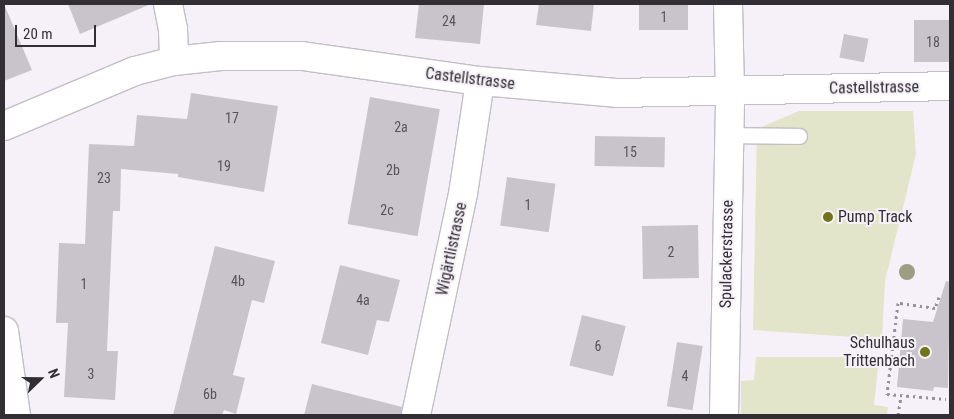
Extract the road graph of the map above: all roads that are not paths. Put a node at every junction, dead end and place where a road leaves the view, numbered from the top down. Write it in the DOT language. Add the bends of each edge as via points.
graph roads {
  1 [pos="168,4"];
  2 [pos="728,4"];
  3 [pos="174,61"];
  4 [pos="480,81"];
  5 [pos="950,86"];
  6 [pos="730,92"];
  7 [pos="4,126"];
  8 [pos="729,135"];
  9 [pos="799,136"];
  10 [pos="4,331"];
  11 [pos="16,415"];
  12 [pos="416,415"];
  13 [pos="724,415"];
  1 -- 3 [label="street"];
  2 -- 6 [label="street, Spulackerstrasse"];
  3 -- 4 [label="street, Castellstrasse" via="250,54 302,56"];
  3 -- 7 [label="street, Castellstrasse" via="134,71"];
  4 -- 6 [label="street, Castellstrasse" via="618,93"];
  4 -- 12 [label="street, Wigärtlistrasse" via="463,194"];
  5 -- 6 [label="street, Castellstrasse"];
  6 -- 8 [label="street, Spulackerstrasse"];
  8 -- 9 [label="lane"];
  8 -- 13 [label="street, Spulackerstrasse"];
  10 -- 11 [label="street"];
}
